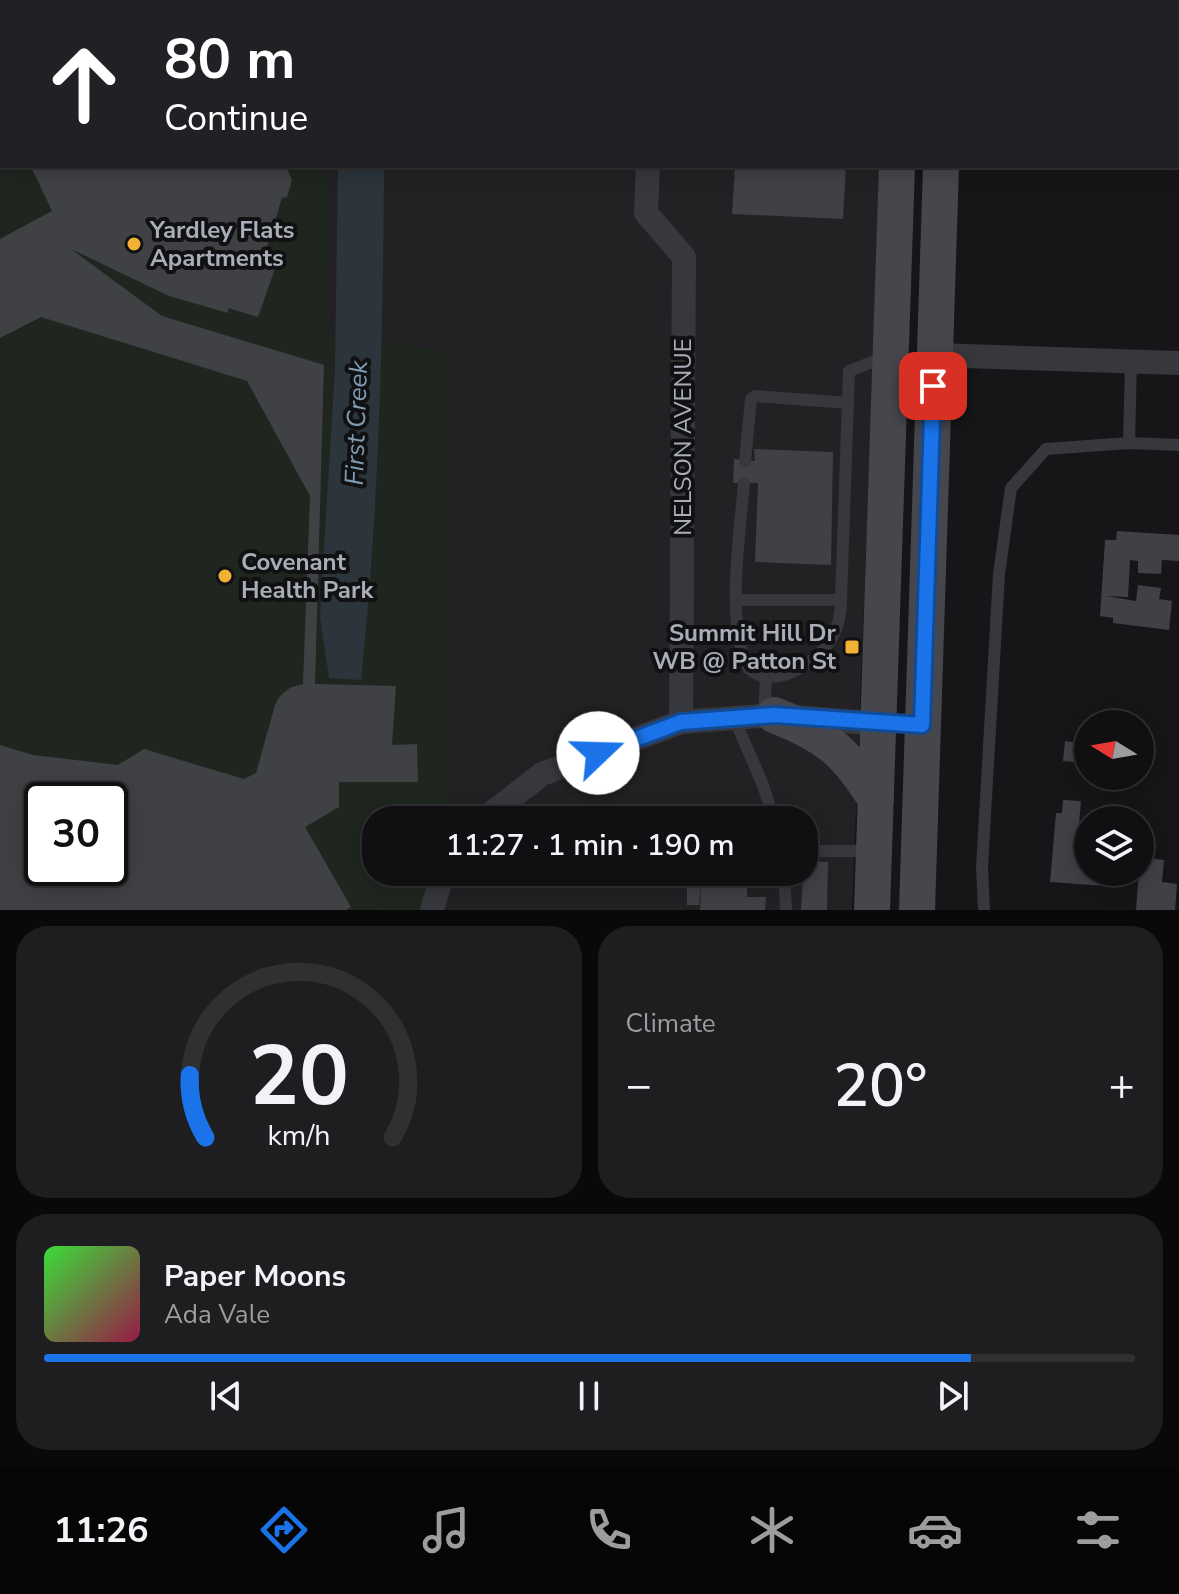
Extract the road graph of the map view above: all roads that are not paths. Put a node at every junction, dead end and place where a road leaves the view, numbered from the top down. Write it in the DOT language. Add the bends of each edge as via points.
graph roads {
  1 [pos="648,168"];
  2 [pos="897,168"];
  3 [pos="941,168"];
  4 [pos="891,353"];
  5 [pos="934,355"];
  6 [pos="1131,362"];
  7 [pos="1179,363"];
  8 [pos="848,403"];
  9 [pos="1129,443"];
  10 [pos="1179,445"];
  11 [pos="745,461"];
  12 [pos="744,483"];
  13 [pos="737,600"];
  14 [pos="841,600"];
  15 [pos="766,678"];
  16 [pos="769,716"];
  17 [pos="734,718"];
  18 [pos="681,722"];
  19 [pos="878,724"];
  20 [pos="922,725"];
  21 [pos="876,800"];
  22 [pos="501,806"];
  23 [pos="770,806"];
  24 [pos="818,851"];
  25 [pos="874,851"];
  26 [pos="439,886"];
  27 [pos="785,886"];
  28 [pos="432,910"];
  29 [pos="786,910"];
  30 [pos="872,910"];
  31 [pos="917,910"];
  32 [pos="984,910"];
  1 -- 18 [label="street, NELSON AVENUE" via="646,213 684,257"];
  2 -- 4 [label="main road"];
  3 -- 5 [label="main road"];
  4 -- 5 [label="main road"];
  4 -- 8 [label="lane" via="849,371"];
  4 -- 19 [label="main road"];
  5 -- 6 [label="street"];
  5 -- 20 [label="main road"];
  6 -- 7 [label="street"];
  6 -- 9 [label="lane"];
  8 -- 11 [label="lane" via="756,396 748,409"];
  8 -- 14 [label="lane"];
  9 -- 10 [label="lane"];
  9 -- 32 [label="lane" via="1046,449 1011,488 999,574"];
  12 -- 13 [label="lane"];
  13 -- 14 [label="lane"];
  13 -- 15 [label="lane" via="742,654 749,669"];
  14 -- 15 [label="lane" via="837,626 824,648 790,673"];
  15 -- 16 [label="lane"];
  16 -- 17 [label="street"];
  16 -- 19 [label="street"];
  16 -- 21 [label="main road" via="827,740"];
  17 -- 18 [label="street"];
  17 -- 23 [label="lane"];
  18 -- 22 [label="street" via="542,774"];
  19 -- 20 [label="main road"];
  19 -- 21 [label="main road"];
  20 -- 31 [label="main road"];
  21 -- 25 [label="main road"];
  24 -- 25 [label="lane"];
  25 -- 30 [label="main road"];
  26 -- 28 [label="street"];
  27 -- 29 [label="lane"];
}
